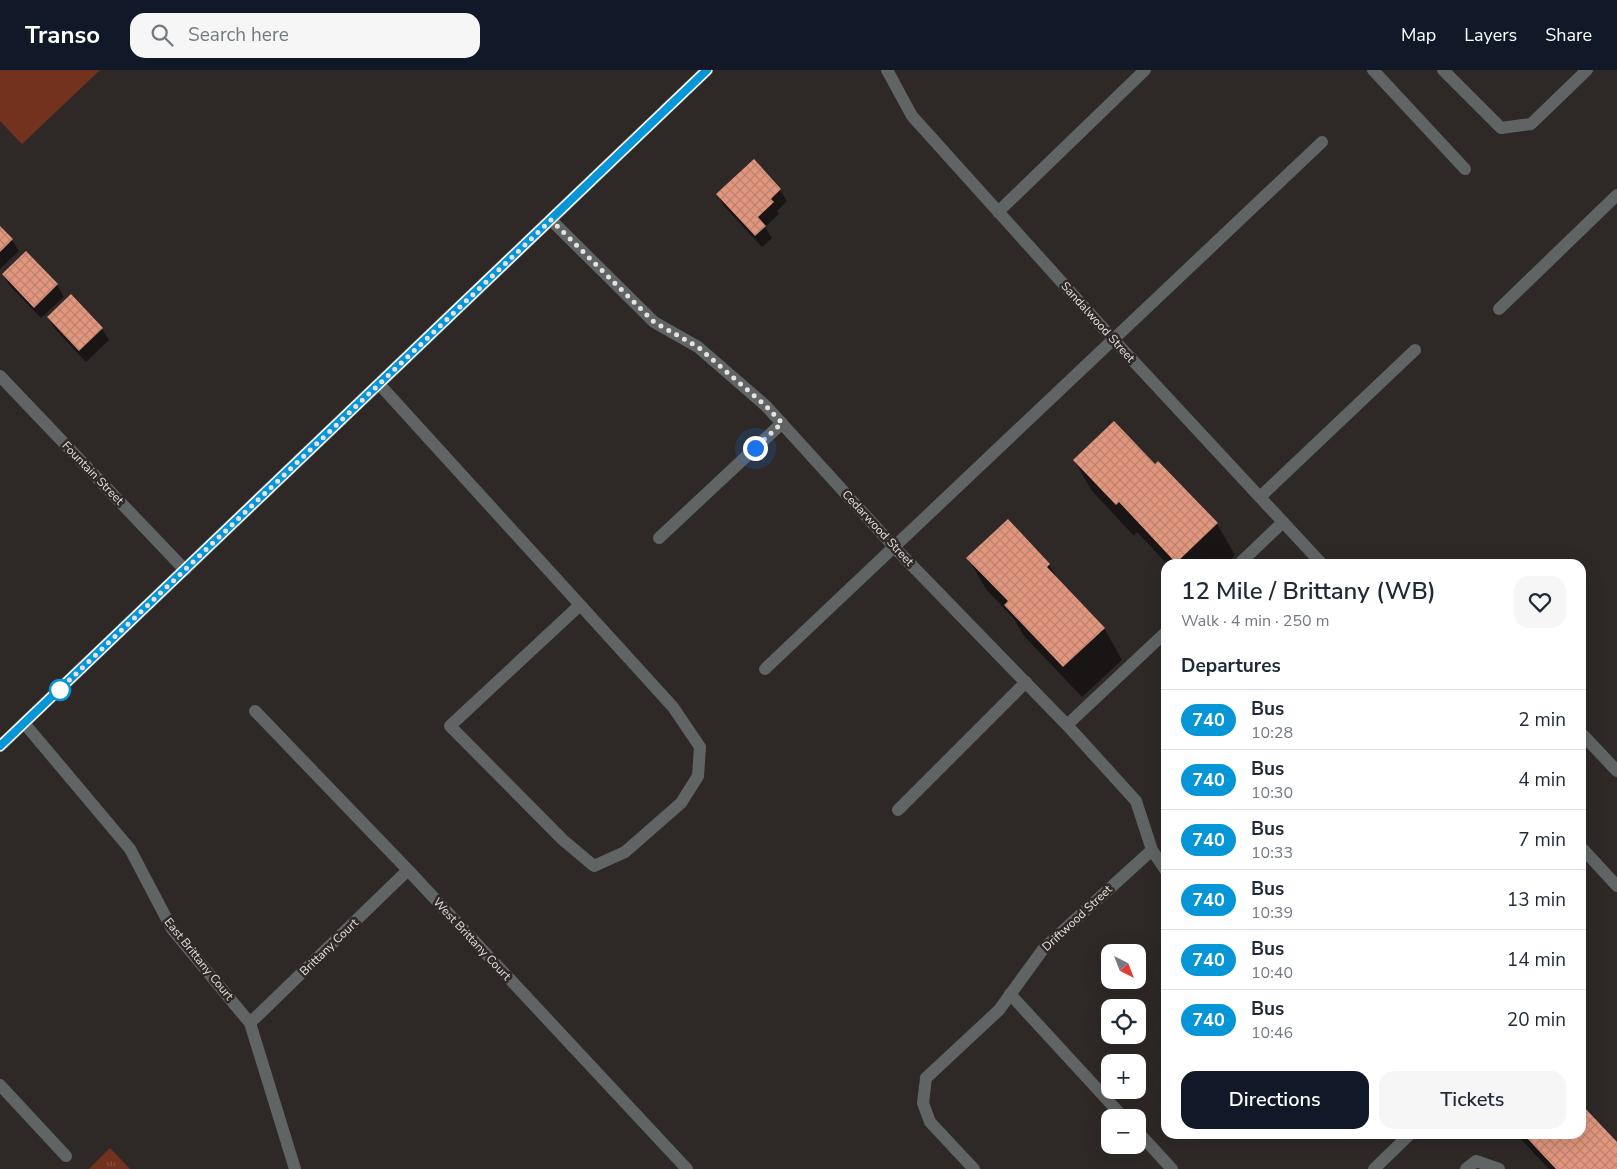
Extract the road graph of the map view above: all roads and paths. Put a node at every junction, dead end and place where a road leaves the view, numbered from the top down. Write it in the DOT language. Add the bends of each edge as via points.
graph roads {
  1 [pos="707,70"];
  2 [pos="887,70"];
  3 [pos="1146,70"];
  4 [pos="1372,70"];
  5 [pos="1443,70"];
  6 [pos="1587,70"];
  7 [pos="1322,142"];
  8 [pos="1465,169"];
  9 [pos="1617,195"];
  10 [pos="998,212"];
  11 [pos="551,220"];
  12 [pos="1499,309"];
  13 [pos="1112,338"];
  14 [pos="1415,350"];
  15 [pos="0,376"];
  16 [pos="380,385"];
  17 [pos="782,423"];
  18 [pos="1260,497"];
  19 [pos="1283,522"];
  20 [pos="660,538"];
  21 [pos="894,548"];
  22 [pos="1244,559"];
  23 [pos="1317,559"];
  24 [pos="185,570"];
  25 [pos="580,605"];
  26 [pos="1161,637"];
  27 [pos="765,669"];
  28 [pos="1026,682"];
  29 [pos="255,711"];
  30 [pos="24,723"];
  31 [pos="1067,725"];
  32 [pos="1586,738"];
  33 [pos="0,746"];
  34 [pos="1617,771"];
  35 [pos="898,810"];
  36 [pos="1152,850"];
  37 [pos="1586,852"];
  38 [pos="1161,864"];
  39 [pos="408,870"];
  40 [pos="1617,886"];
  41 [pos="1010,994"];
  42 [pos="250,1023"];
  43 [pos="0,1085"];
  44 [pos="1116,1109"];
  45 [pos="1403,1139"];
  46 [pos="1146,1141"];
  47 [pos="66,1156"];
  48 [pos="295,1169"];
  49 [pos="687,1169"];
  50 [pos="974,1169"];
  51 [pos="1172,1169"];
  52 [pos="1374,1169"];
  53 [pos="1466,1169"];
  54 [pos="1499,1169"];
  1 -- 11 [label="main road"];
  2 -- 10 [label="street, Sandalwood Street" via="912,116"];
  3 -- 10 [label="street"];
  4 -- 8 [label="street"];
  5 -- 6 [label="street" via="1501,128 1531,124"];
  7 -- 13 [label="street"];
  9 -- 12 [label="street"];
  10 -- 13 [label="street, Sandalwood Street"];
  11 -- 16 [label="main road"];
  11 -- 17 [label="street, Cedarwood Street" via="654,322 698,347"];
  13 -- 18 [label="street, Sandalwood Street"];
  13 -- 21 [label="street"];
  14 -- 18 [label="street"];
  15 -- 24 [label="street, Fountain Street"];
  16 -- 24 [label="main road"];
  16 -- 25 [label="street"];
  17 -- 20 [label="street"];
  17 -- 21 [label="street, Cedarwood Street"];
  18 -- 19 [label="street, Sandalwood Street"];
  19 -- 22 [label="street"];
  19 -- 23 [label="street, Sandalwood Street"];
  21 -- 27 [label="street"];
  21 -- 28 [label="street, Cedarwood Street"];
  24 -- 30 [label="main road"];
  25 -- 25 [label="street" via="673,707 700,747 698,776 681,803 625,852 594,866 563,840 450,726"];
  26 -- 31 [label="street"];
  28 -- 31 [label="street, Cedarwood Street"];
  28 -- 35 [label="street"];
  29 -- 39 [label="street, West Brittany Court"];
  30 -- 33 [label="main road"];
  30 -- 42 [label="street, East Brittany Court" via="130,849 172,929"];
  31 -- 36 [label="street, Cedarwood Street" via="1136,801"];
  32 -- 34 [label="street"];
  36 -- 38 [label="street, Cedarwood Street"];
  36 -- 41 [label="street, Driftwood Street" via="1044,948"];
  37 -- 40 [label="street"];
  39 -- 42 [label="street, Brittany Court"];
  39 -- 49 [label="street, West Brittany Court"];
  41 -- 44 [label="street"];
  41 -- 50 [label="street, Driftwood Street" via="999,1010 926,1078 922,1103 930,1122"];
  42 -- 48 [label="street, East Brittany Court"];
  43 -- 47 [label="street"];
  45 -- 52 [label="street"];
  46 -- 51 [label="street"];
  53 -- 54 [label="street" via="1476,1161"];
}
